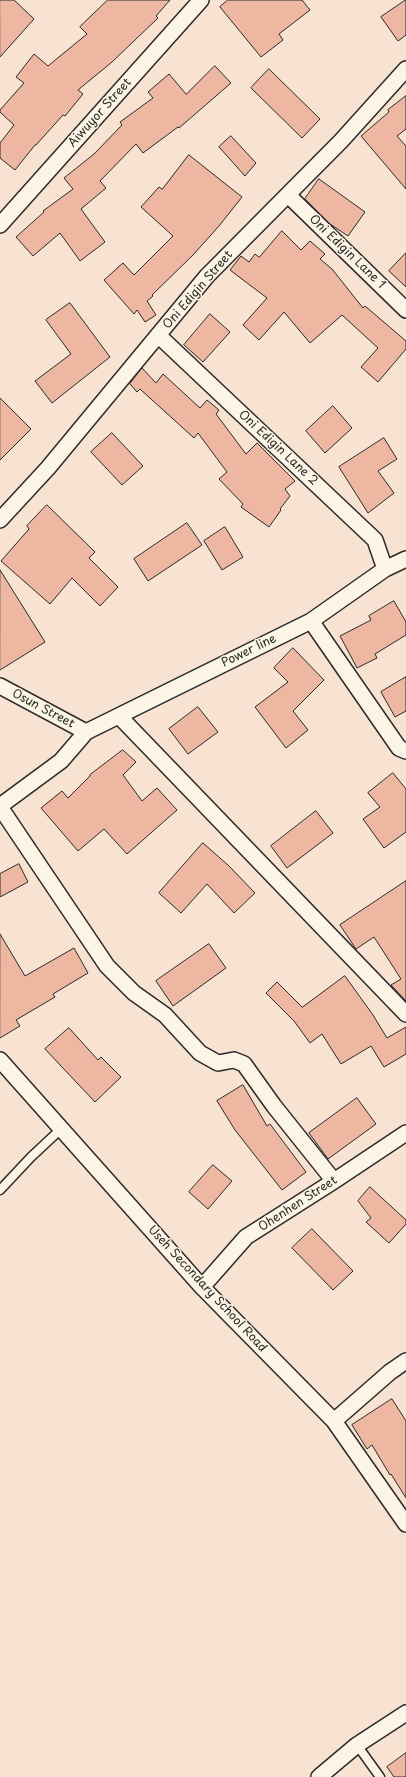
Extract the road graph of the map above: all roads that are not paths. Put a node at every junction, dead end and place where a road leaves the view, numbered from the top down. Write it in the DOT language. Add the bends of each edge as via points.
graph roads {
  1 [pos="201,0"];
  2 [pos="406,69"];
  3 [pos="288,195"];
  4 [pos="0,225"];
  5 [pos="406,310"];
  6 [pos="158,335"];
  7 [pos="0,520"];
  8 [pos="406,559"];
  9 [pos="385,569"];
  10 [pos="310,621"];
  11 [pos="0,686"];
  12 [pos="119,716"];
  13 [pos="86,732"];
  14 [pos="406,751"];
  15 [pos="0,806"];
  16 [pos="406,1014"];
  17 [pos="2,1065"];
  18 [pos="62,1128"];
  19 [pos="406,1133"];
  20 [pos="334,1181"];
  21 [pos="0,1190"];
  22 [pos="202,1287"];
  23 [pos="406,1361"];
  24 [pos="334,1422"];
  25 [pos="406,1524"];
  26 [pos="404,1712"];
  27 [pos="357,1745"];
  28 [pos="319,1777"];
  29 [pos="380,1777"];
  1 -- 4 [label="street, Aiwuyor Street"];
  2 -- 3 [label="street, Oni Edigin Street"];
  3 -- 5 [label="street, Oni Edigin Lane 1"];
  3 -- 6 [label="street, Oni Edigin Street" via="207,276"];
  6 -- 7 [label="street, Oni Edigin Street" via="48,468"];
  6 -- 9 [label="street, Oni Edigin Lane 2" via="375,540"];
  8 -- 9 [label="street, Power line"];
  9 -- 10 [label="street, Power line"];
  10 -- 12 [label="street, Power line"];
  10 -- 14 [label="street" via="399,748"];
  11 -- 13 [label="street, Osun Street"];
  12 -- 13 [label="street, Power line"];
  12 -- 16 [label="street"];
  13 -- 15 [label="street" via="61,761"];
  15 -- 20 [label="street" via="107,966 134,993 165,1015 200,1053 218,1063 234,1060 244,1064"];
  17 -- 18 [label="street, Useh Secondary School Road"];
  18 -- 21 [label="lane"];
  18 -- 22 [label="street, Useh Secondary School Road"];
  19 -- 20 [label="street, Ohenhen Street"];
  20 -- 22 [label="street, Ohenhen Street" via="246,1237"];
  22 -- 24 [label="street, Useh Secondary School Road"];
  23 -- 24 [label="street"];
  24 -- 25 [label="street, Useh Secondary School Road"];
  26 -- 27 [label="street"];
  27 -- 28 [label="street"];
  27 -- 29 [label="lane"];
}
